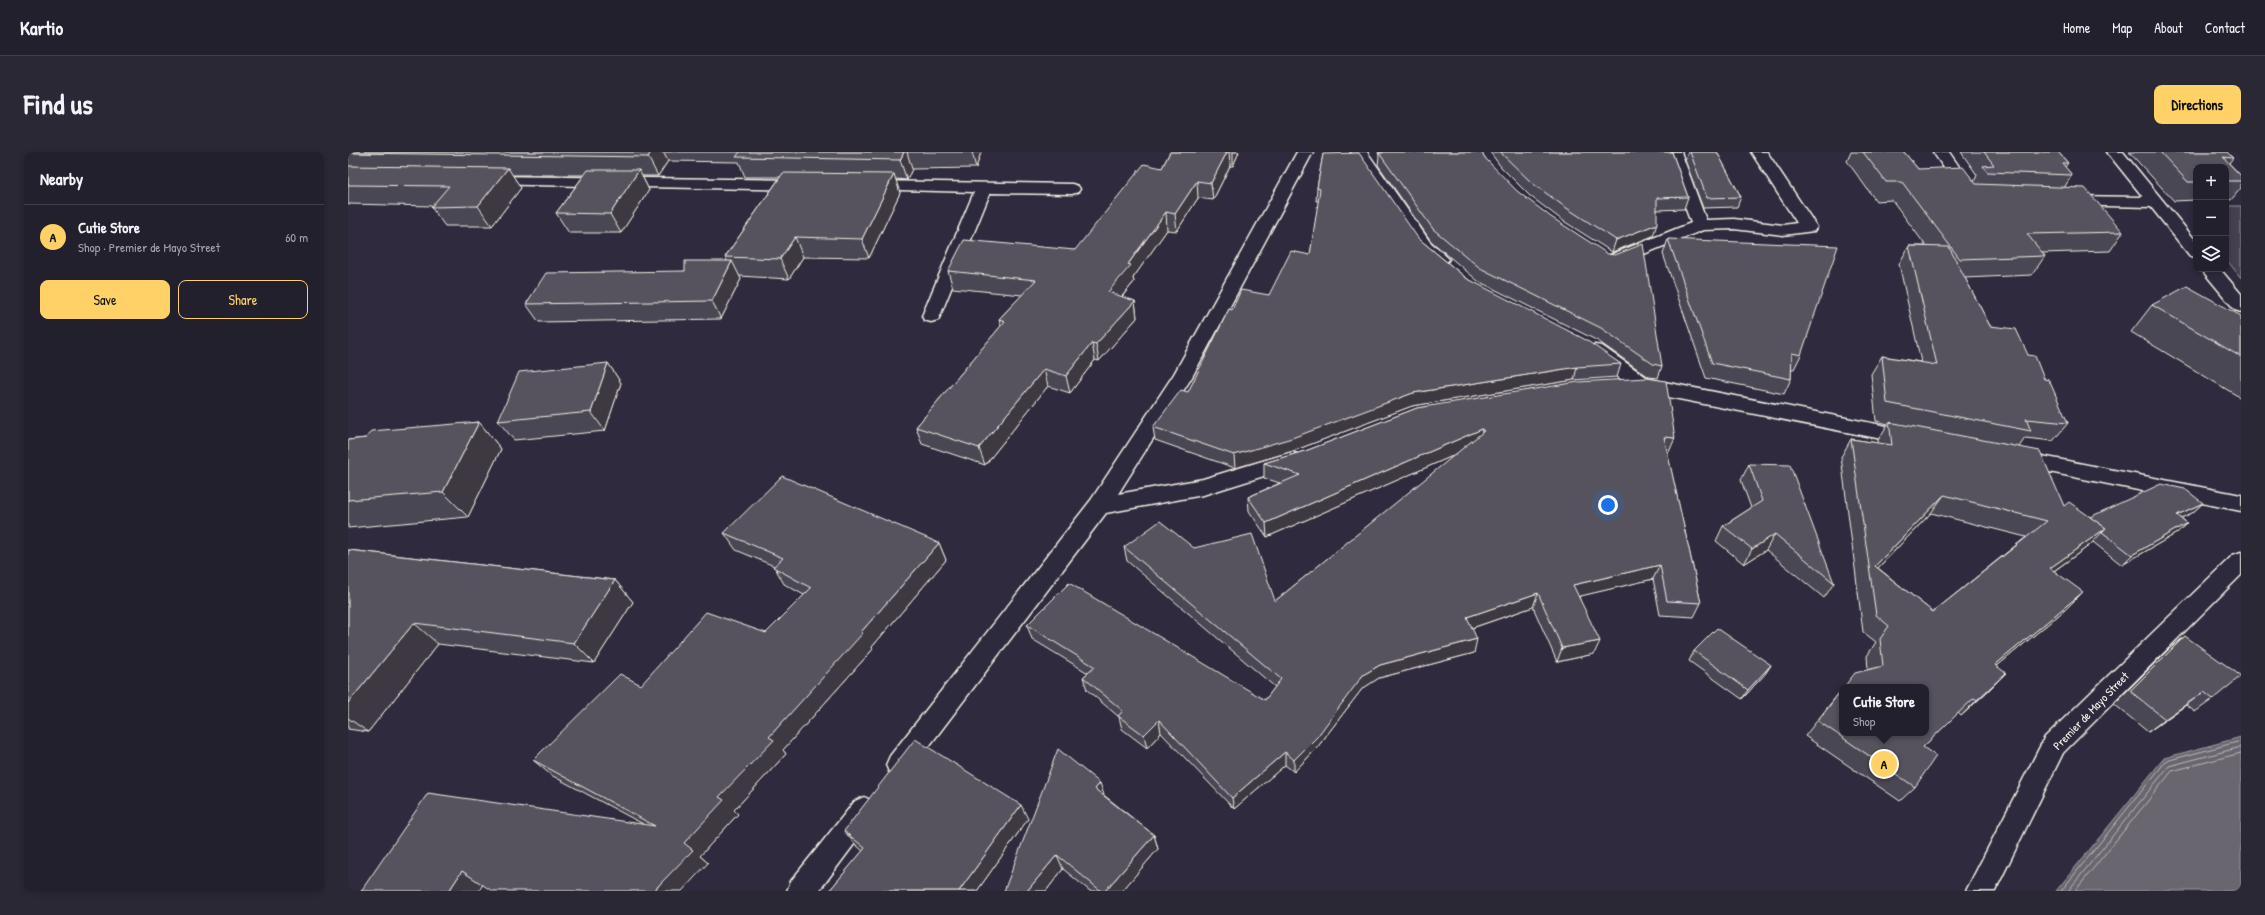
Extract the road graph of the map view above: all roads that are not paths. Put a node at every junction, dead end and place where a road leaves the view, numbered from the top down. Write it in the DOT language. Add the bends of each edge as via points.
graph roads {
  1 [pos="1305,152"];
  2 [pos="1359,152"];
  3 [pos="1673,152"];
  4 [pos="1760,152"];
  5 [pos="1941,152"];
  6 [pos="2115,152"];
  7 [pos="475,180"];
  8 [pos="817,185"];
  9 [pos="849,186"];
  10 [pos="984,187"];
  11 [pos="1072,189"];
  12 [pos="1979,197"];
  13 [pos="2051,200"];
  14 [pos="2156,202"];
  15 [pos="1700,225"];
  16 [pos="2193,248"];
  17 [pos="1599,253"];
  18 [pos="1453,271"];
  19 [pos="2213,272"];
  20 [pos="2241,306"];
  21 [pos="931,316"];
  22 [pos="1582,343"];
  23 [pos="1642,384"];
  24 [pos="1612,386"];
  25 [pos="1930,442"];
  26 [pos="1308,455"];
  27 [pos="2000,455"];
  28 [pos="2241,503"];
  29 [pos="1099,506"];
  30 [pos="2241,561"];
  31 [pos="801,891"];
  32 [pos="1980,891"];
  1 -- 29 [label="street" via="1182,377"];
  2 -- 18 [label="street" via="1424,246"];
  3 -- 15 [label="street"];
  4 -- 15 [label="street" via="1808,227 1783,230 1734,224"];
  5 -- 12 [label="street" via="1971,197"];
  6 -- 14 [label="street"];
  7 -- 8 [label="street"];
  9 -- 10 [label="street"];
  10 -- 11 [label="street"];
  10 -- 21 [label="street"];
  13 -- 14 [label="street"];
  14 -- 16 [label="street"];
  15 -- 17 [label="street" via="1611,261"];
  19 -- 20 [label="street"];
  22 -- 23 [label="street"];
  23 -- 24 [label="street"];
  23 -- 25 [label="street"];
  26 -- 29 [label="street" via="1203,487"];
  27 -- 28 [label="street"];
  29 -- 31 [label="street"];
  30 -- 32 [label="street, Premier de Mayo Street" via="2054,745"];
}
